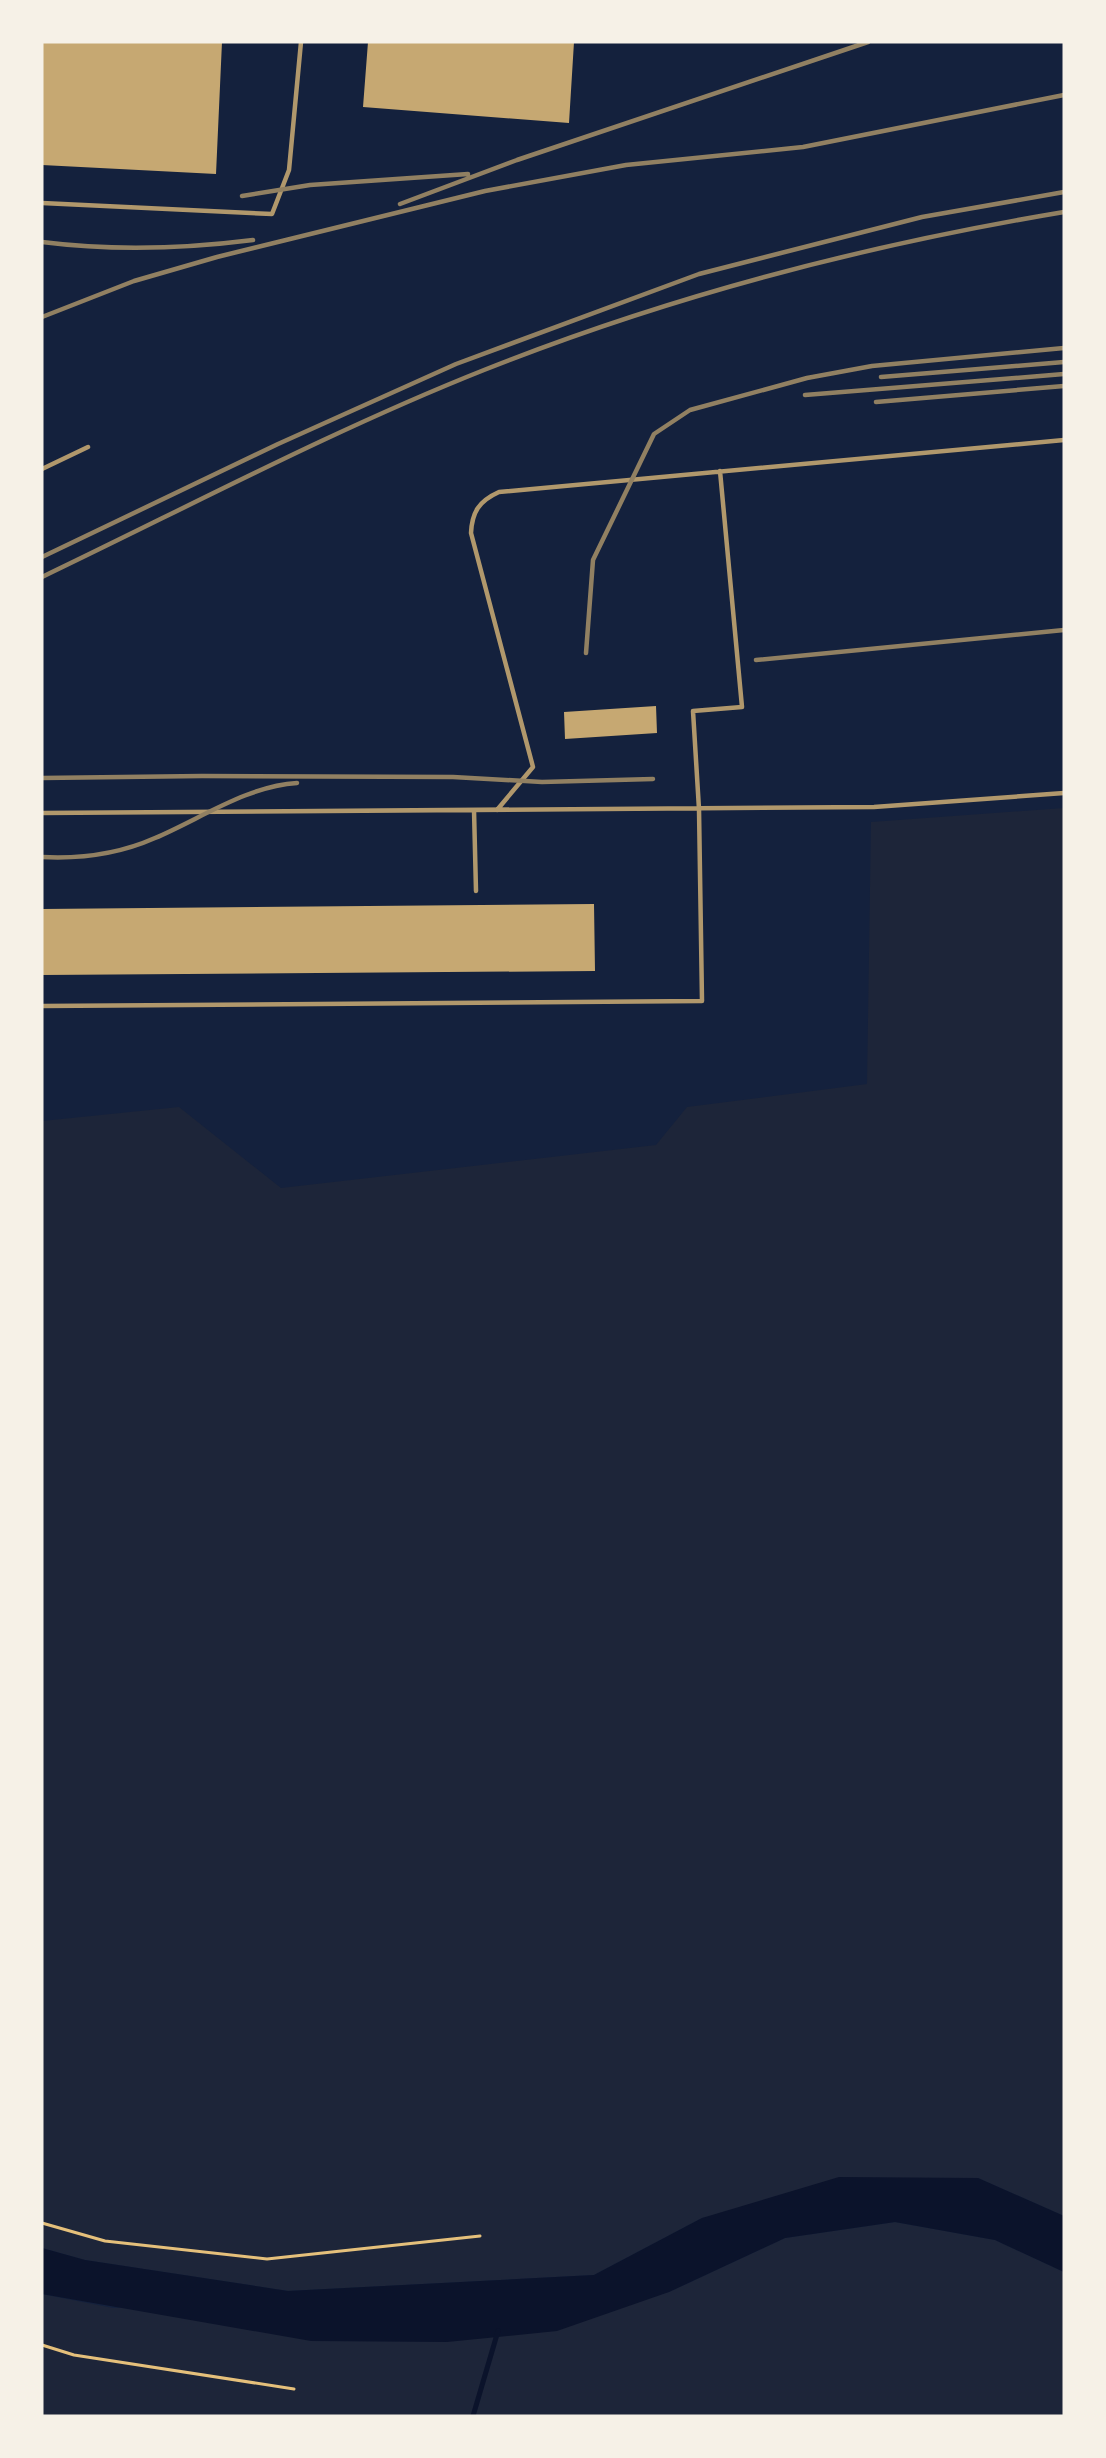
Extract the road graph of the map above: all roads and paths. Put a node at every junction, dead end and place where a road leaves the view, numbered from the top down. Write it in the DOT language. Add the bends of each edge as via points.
graph roads {
  1 [pos="301,42"];
  2 [pos="42,203"];
  3 [pos="1064,440"];
  4 [pos="88,447"];
  5 [pos="42,469"];
  6 [pos="720,471"];
  7 [pos="1064,793"];
  8 [pos="699,809"];
  9 [pos="474,810"];
  10 [pos="497,810"];
  11 [pos="42,813"];
  12 [pos="476,891"];
  13 [pos="42,1006"];
  14 [pos="42,2223"];
  15 [pos="480,2236"];
  16 [pos="42,2345"];
  17 [pos="294,2389"];
  1 -- 2 [label="lane" via="289,170 272,214"];
  3 -- 6 [label="lane"];
  4 -- 5 [label="lane"];
  6 -- 8 [label="lane" via="742,707 693,711"];
  6 -- 10 [label="lane" via="499,492 477,507 471,533 533,767"];
  7 -- 8 [label="lane" via="874,807"];
  8 -- 10 [label="lane"];
  8 -- 13 [label="lane" via="702,1001"];
  9 -- 10 [label="lane"];
  9 -- 11 [label="lane"];
  9 -- 12 [label="lane"];
  14 -- 15 [label="path" via="105,2241 267,2259"];
  16 -- 17 [label="path" via="74,2355"];
}
